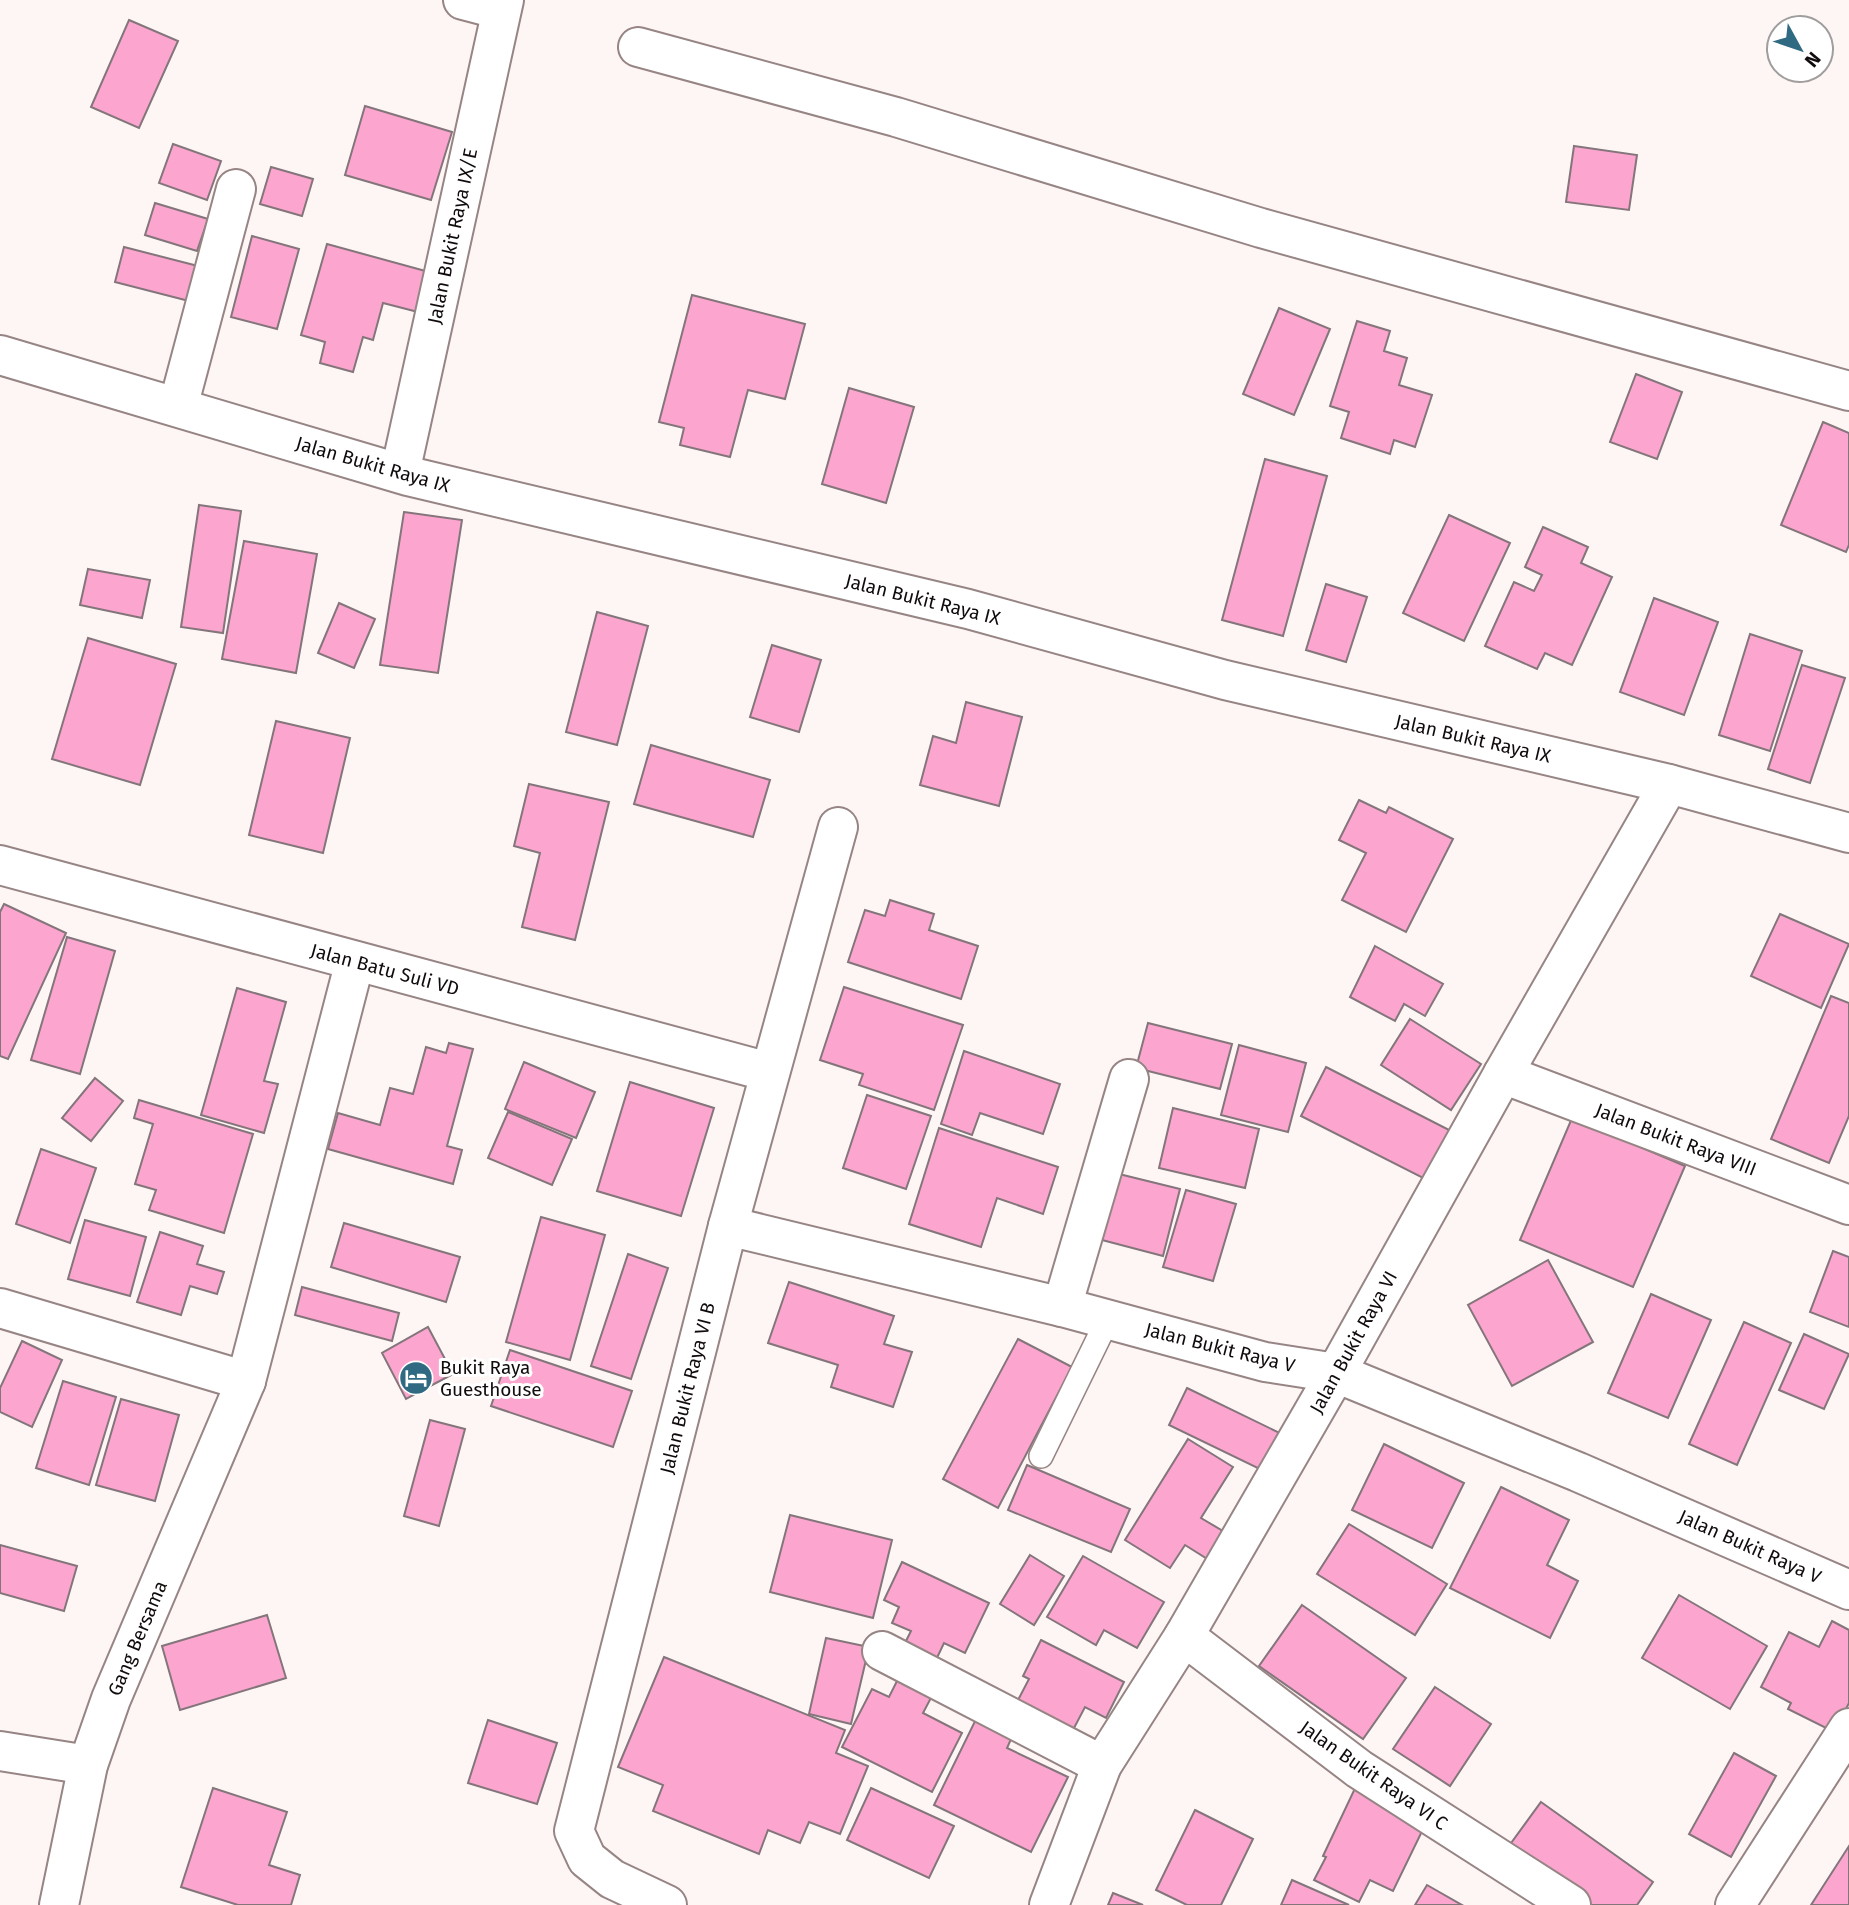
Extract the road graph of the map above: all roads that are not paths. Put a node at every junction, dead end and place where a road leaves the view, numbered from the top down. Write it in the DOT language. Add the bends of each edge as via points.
graph roads {
  1 [pos="463,0"];
  2 [pos="503,5"];
  3 [pos="638,47"];
  4 [pos="236,190"];
  5 [pos="0,355"];
  6 [pos="1849,391"];
  7 [pos="178,407"];
  8 [pos="400,473"];
  9 [pos="1669,784"];
  10 [pos="838,827"];
  11 [pos="1849,834"];
  12 [pos="0,865"];
  13 [pos="355,961"];
  14 [pos="769,1072"];
  15 [pos="1503,1074"];
  16 [pos="1129,1079"];
  17 [pos="1849,1205"];
  18 [pos="728,1226"];
  19 [pos="1062,1307"];
  20 [pos="0,1308"];
  21 [pos="1108,1319"];
  22 [pos="1336,1373"];
  23 [pos="246,1381"];
  24 [pos="1041,1455"];
  25 [pos="1849,1590"];
  26 [pos="1184,1636"];
  27 [pos="882,1651"];
  28 [pos="1849,1728"];
  29 [pos="0,1751"];
  30 [pos="88,1765"];
  31 [pos="1102,1765"];
  32 [pos="59,1905"];
  33 [pos="667,1905"];
  34 [pos="1049,1905"];
  35 [pos="1571,1905"];
  36 [pos="1735,1905"];
  1 -- 2 [label="street"];
  2 -- 8 [label="street, Jalan Bukit Raya IX/E"];
  3 -- 6 [label="street" via="895,117 1261,228"];
  4 -- 7 [label="street"];
  5 -- 7 [label="street, Jalan Bukit Raya IX"];
  7 -- 8 [label="street, Jalan Bukit Raya IX"];
  8 -- 9 [label="street, Jalan Bukit Raya IX" via="968,609 1225,680"];
  9 -- 11 [label="street, Jalan Bukit Raya IX"];
  9 -- 15 [label="street, Jalan Bukit Raya VI"];
  10 -- 14 [label="street, Jalan Bukit Raya VI B"];
  12 -- 13 [label="street, Jalan Batu Suli VD"];
  13 -- 14 [label="street, Jalan Batu Suli VD"];
  13 -- 23 [label="street, Gang Bersama"];
  14 -- 18 [label="street, Jalan Bukit Raya VI B"];
  15 -- 17 [label="street, Jalan Bukit Raya VIII"];
  15 -- 22 [label="street, Jalan Bukit Raya VI"];
  16 -- 19 [label="street"];
  18 -- 19 [label="street, Jalan Bukit Raya V"];
  18 -- 33 [label="street, Jalan Bukit Raya VI B" via="574,1831 587,1859 612,1879"];
  19 -- 21 [label="street, Jalan Bukit Raya V"];
  20 -- 23 [label="street"];
  21 -- 22 [label="street, Jalan Bukit Raya V" via="1265,1362"];
  21 -- 24 [label="lane"];
  22 -- 25 [label="street, Jalan Bukit Raya V"];
  22 -- 26 [label="street, Jalan Bukit Raya VI"];
  23 -- 30 [label="street, Gang Bersama"];
  26 -- 31 [label="street, Jalan Bukit Raya VI"];
  26 -- 35 [label="street, Jalan Bukit Raya VI C" via="1359,1769"];
  27 -- 31 [label="street"];
  28 -- 36 [label="street"];
  29 -- 30 [label="street"];
  30 -- 32 [label="street, Gang Bersama"];
  31 -- 34 [label="street, Jalan Bukit Raya VI"];
}
